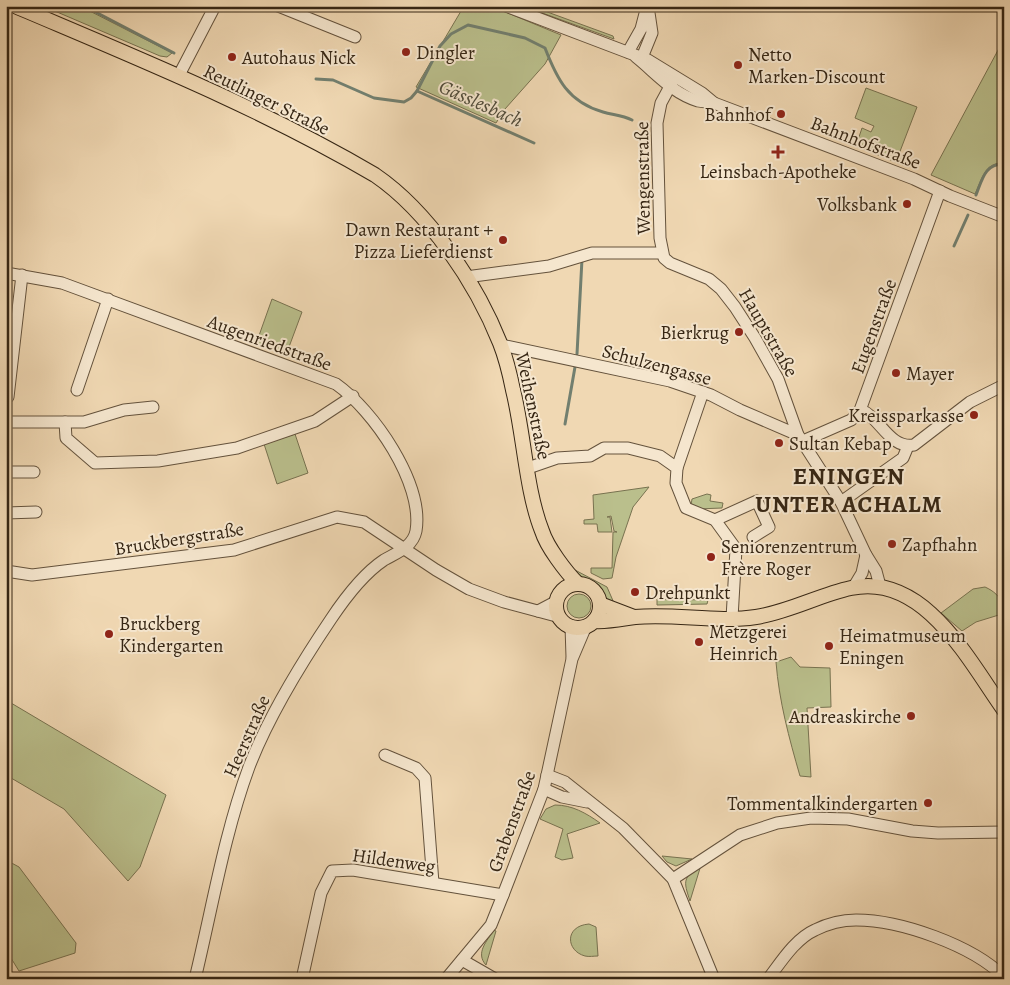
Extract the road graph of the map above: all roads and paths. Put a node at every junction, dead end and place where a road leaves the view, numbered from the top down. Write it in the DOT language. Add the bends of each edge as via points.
graph roads {
  1 [pos="15,6"];
  2 [pos="216,6"];
  3 [pos="278,6"];
  4 [pos="506,6"];
  5 [pos="647,6"];
  6 [pos="355,37"];
  7 [pos="637,57"];
  8 [pos="178,77"];
  9 [pos="672,82"];
  10 [pos="940,191"];
  11 [pos="1004,217"];
  12 [pos="662,253"];
  13 [pos="6,273"];
  14 [pos="22,275"];
  15 [pos="466,277"];
  16 [pos="108,299"];
  17 [pos="501,345"];
  18 [pos="1003,388"];
  19 [pos="76,390"];
  20 [pos="703,392"];
  21 [pos="353,396"];
  22 [pos="8,397"];
  23 [pos="153,407"];
  24 [pos="860,410"];
  25 [pos="6,422"];
  26 [pos="65,422"];
  27 [pos="801,438"];
  28 [pos="908,446"];
  29 [pos="528,468"];
  30 [pos="677,468"];
  31 [pos="6,472"];
  32 [pos="34,472"];
  33 [pos="841,502"];
  34 [pos="36,512"];
  35 [pos="6,513"];
  36 [pos="715,520"];
  37 [pos="753,538"];
  38 [pos="551,548"];
  39 [pos="404,549"];
  40 [pos="866,555"];
  41 [pos="6,571"];
  42 [pos="578,584"];
  43 [pos="880,586"];
  44 [pos="854,588"];
  45 [pos="560,596"];
  46 [pos="600,604"];
  47 [pos="538,610"];
  48 [pos="560,617"];
  49 [pos="635,617"];
  50 [pos="732,618"];
  51 [pos="590,624"];
  52 [pos="571,626"];
  53 [pos="572,658"];
  54 [pos="1004,710"];
  55 [pos="385,755"];
  56 [pos="547,775"];
  57 [pos="544,789"];
  58 [pos="588,802"];
  59 [pos="1004,832"];
  60 [pos="673,879"];
  61 [pos="433,883"];
  62 [pos="503,895"];
  63 [pos="462,960"];
  64 [pos="1004,977"];
  65 [pos="195,979"];
  66 [pos="302,979"];
  67 [pos="446,979"];
  68 [pos="494,979"];
  69 [pos="714,979"];
  70 [pos="768,979"];
  1 -- 8 [label="main road, Reutlinger Straße"];
  2 -- 8 [label="street"];
  3 -- 6 [label="street"];
  4 -- 7 [label="street, Bahnhofstraße"];
  5 -- 7 [label="street"];
  7 -- 9 [label="street, Bahnhofstraße" via="656,64"];
  8 -- 15 [label="main road, Reutlinger Straße" via="293,130 386,183 438,237"];
  9 -- 10 [label="street, Bahnhofstraße" via="698,101 714,103"];
  9 -- 12 [label="street, Wengenstraße" via="661,103 658,123"];
  10 -- 11 [label="street, Bahnhofstraße"];
  10 -- 24 [label="street, Eugenstraße"];
  12 -- 15 [label="street" via="592,253 550,266"];
  12 -- 27 [label="street, Hauptstraße" via="670,263 702,275 728,296 778,379"];
  13 -- 14 [label="street, Augenriedstraße"];
  14 -- 16 [label="street, Augenriedstraße" via="62,283"];
  14 -- 22 [label="street"];
  15 -- 17 [label="main road, Weihenstraße"];
  16 -- 19 [label="street"];
  16 -- 21 [label="street, Augenriedstraße" via="299,369 336,384"];
  17 -- 20 [label="street, Schulzengasse" via="648,376"];
  17 -- 29 [label="main road, Weihenstraße"];
  18 -- 28 [label="street" via="970,402 923,440"];
  20 -- 27 [label="street, Schulzengasse"];
  20 -- 30 [label="street"];
  21 -- 26 [label="street" via="315,421 237,448 158,461 95,463 66,438"];
  21 -- 39 [label="street, Augenriedstraße" via="402,464 415,499 416,532"];
  23 -- 26 [label="street" via="124,410 84,422"];
  24 -- 27 [label="street" via="850,420"];
  24 -- 28 [label="street" via="897,442"];
  25 -- 26 [label="street"];
  27 -- 33 [label="street, Hauptstraße"];
  28 -- 33 [label="street" via="903,458"];
  29 -- 30 [label="street" via="557,458 590,456 604,448 628,448 660,456"];
  29 -- 38 [label="main road, Weihenstraße" via="542,532"];
  30 -- 36 [label="street" via="676,483 686,508"];
  31 -- 32 [label="street"];
  33 -- 40 [label="street, Hauptstraße"];
  34 -- 35 [label="street"];
  36 -- 37 [label="street" via="757,501 769,527"];
  36 -- 50 [label="street" via="736,550"];
  38 -- 42 [label="main road, Weihenstraße"];
  38 -- 45 [label="main road, Weihenstraße"];
  39 -- 41 [label="street, Bruckbergstraße" via="364,522 337,517 234,550 32,575"];
  39 -- 47 [label="street, Bruckbergstraße" via="469,589"];
  39 -- 65 [label="street, Heerstraße" via="383,561 348,596 297,673 266,728 249,767 236,810"];
  40 -- 43 [label="street, Hauptstraße" via="876,571"];
  40 -- 44 [label="street"];
  42 -- 45 [label="main road"];
  42 -- 46 [label="main road" via="591,588"];
  43 -- 44 [label="main road"];
  43 -- 54 [label="main road" via="903,594 945,626"];
  44 -- 50 [label="main road" via="757,617"];
  45 -- 47 [label="street"];
  45 -- 48 [label="main road"];
  46 -- 49 [label="main road"];
  46 -- 51 [label="main road" via="600,611"];
  47 -- 48 [label="street, Bruckbergstraße"];
  48 -- 52 [label="main road"];
  49 -- 50 [label="main road"];
  49 -- 51 [label="main road"];
  51 -- 52 [label="main road"];
  51 -- 53 [label="street, Grabenstraße"];
  52 -- 53 [label="street, Grabenstraße"];
  53 -- 56 [label="street, Grabenstraße"];
  55 -- 61 [label="street" via="416,768 425,778"];
  56 -- 57 [label="street, Grabenstraße"];
  56 -- 58 [label="street" via="564,782"];
  57 -- 58 [label="street" via="562,797"];
  57 -- 62 [label="street, Grabenstraße"];
  58 -- 60 [label="street" via="624,828"];
  59 -- 60 [label="street" via="920,832 848,819 811,818 777,823 740,835"];
  60 -- 69 [label="street"];
  61 -- 62 [label="street, Hildenweg"];
  61 -- 66 [label="street, Hildenweg" via="353,870 332,871 321,893"];
  62 -- 63 [label="street, Grabenstraße" via="490,925"];
  63 -- 67 [label="street, Grabenstraße"];
  63 -- 68 [label="street"];
  64 -- 70 [label="street" via="971,953 938,937 856,920 814,930 787,954"];
}
